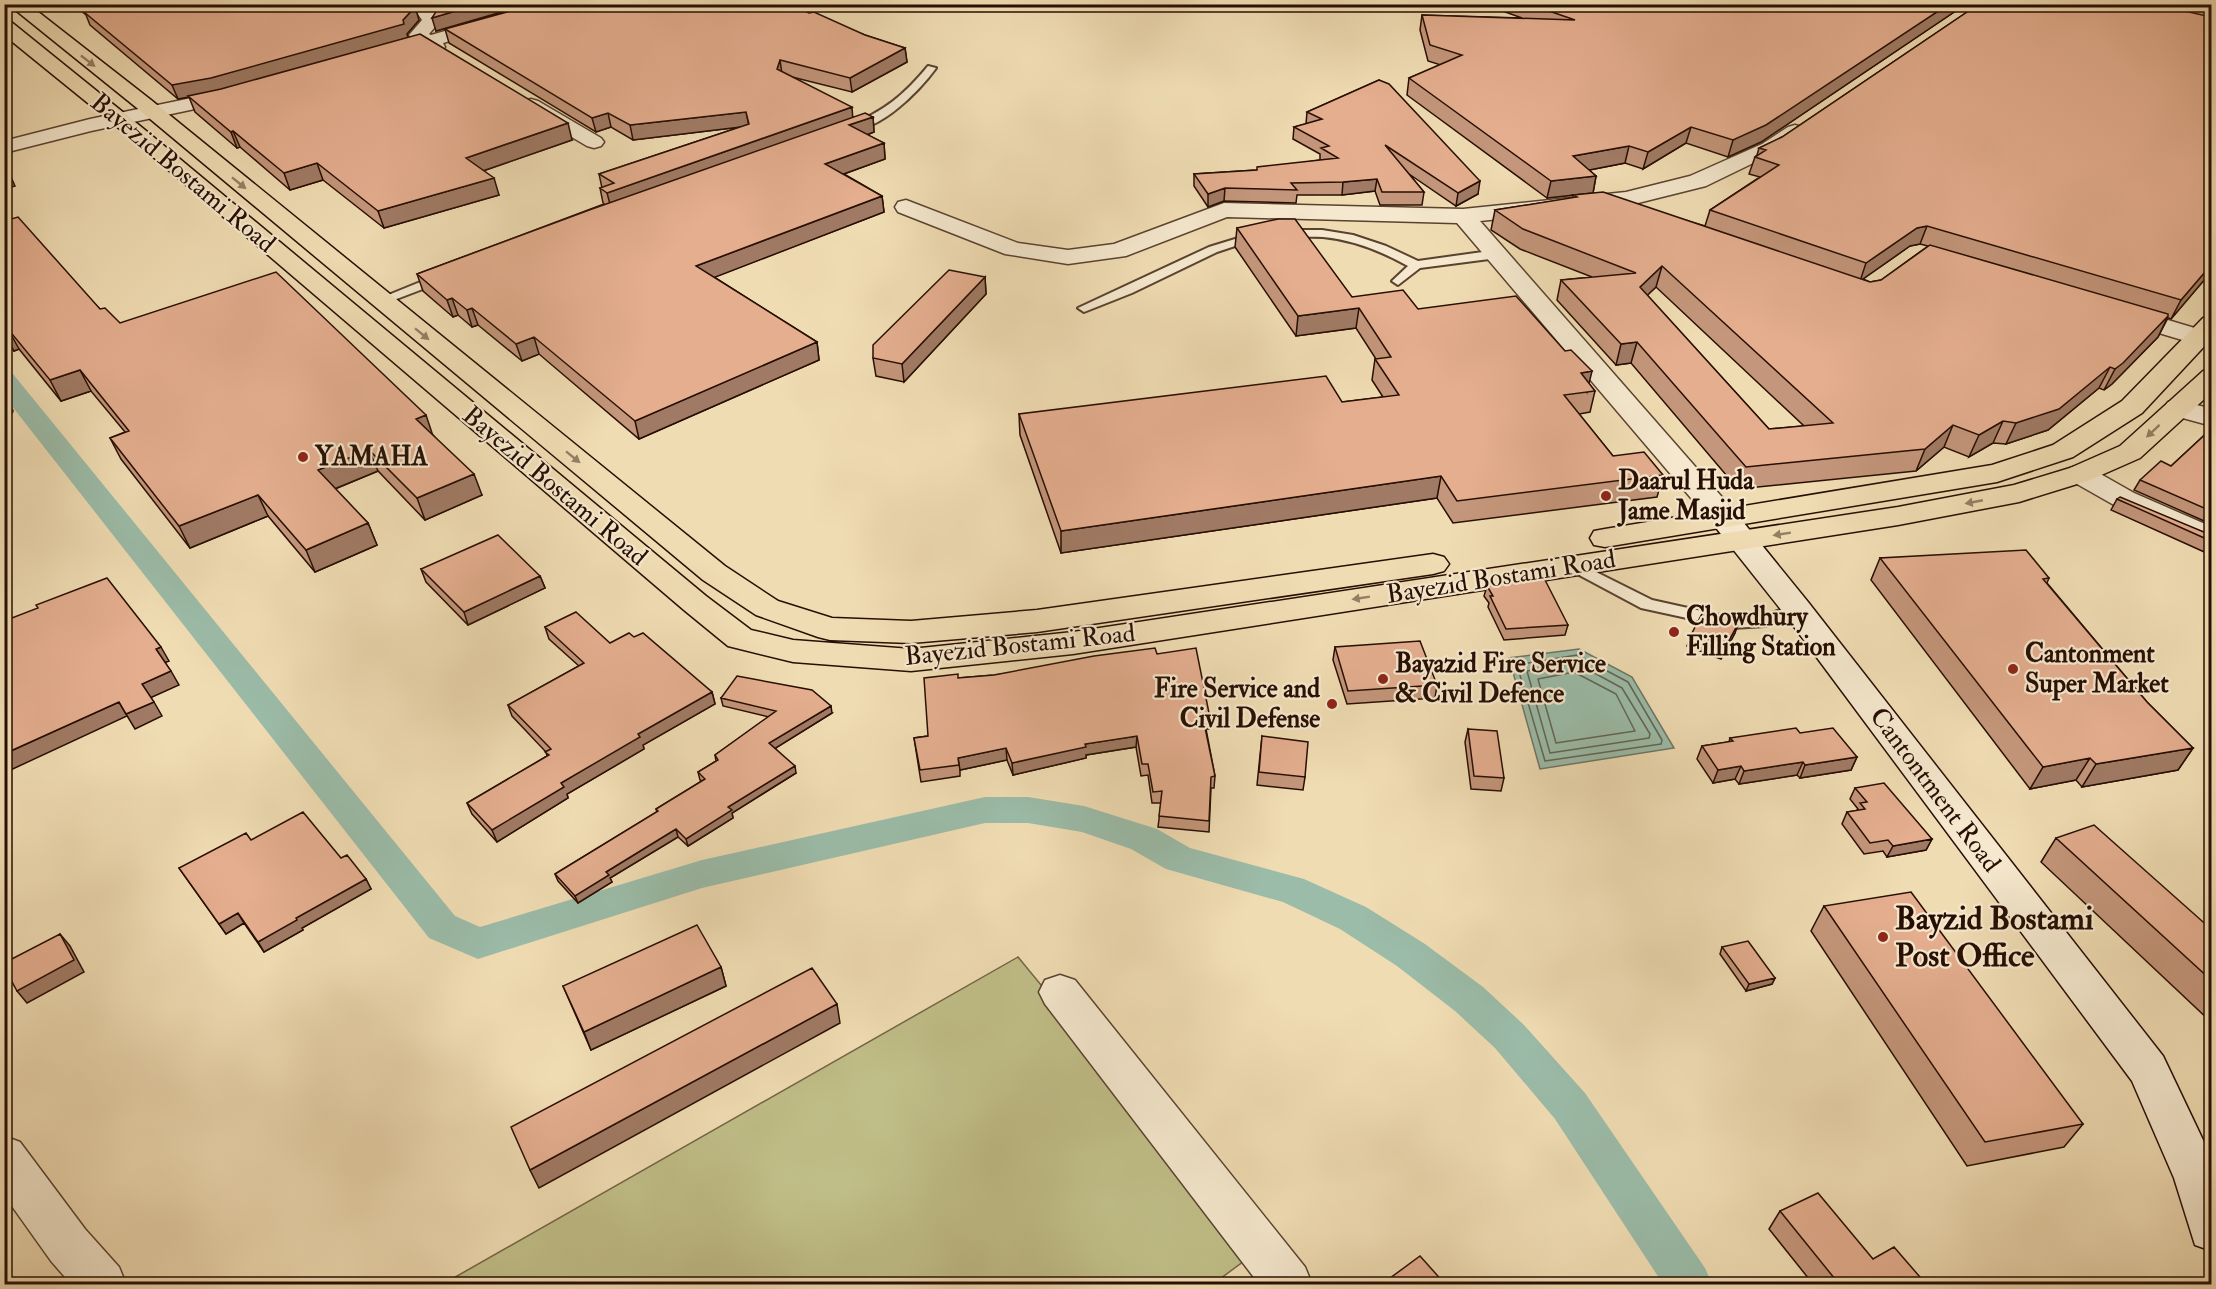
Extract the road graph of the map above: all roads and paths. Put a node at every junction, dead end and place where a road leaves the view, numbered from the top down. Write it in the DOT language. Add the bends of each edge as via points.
graph roads {
  1 [pos="16,4"];
  2 [pos="560,4"];
  3 [pos="424,5"];
  4 [pos="4,25"];
  5 [pos="427,42"];
  6 [pos="370,58"];
  7 [pos="455,59"];
  8 [pos="931,68"];
  9 [pos="250,92"];
  10 [pos="512,93"];
  11 [pos="155,114"];
  12 [pos="121,120"];
  13 [pos="1808,122"];
  14 [pos="842,131"];
  15 [pos="594,142"];
  16 [pos="4,147"];
  17 [pos="1602,202"];
  18 [pos="906,207"];
  19 [pos="1463,216"];
  20 [pos="1648,218"];
  21 [pos="1497,254"];
  22 [pos="1416,265"];
  23 [pos="447,275"];
  24 [pos="1398,281"];
  25 [pos="382,300"];
  26 [pos="2098,307"];
  27 [pos="1084,308"];
  28 [pos="2205,330"];
  29 [pos="2211,377"];
  30 [pos="2178,408"];
  31 [pos="2211,418"];
  32 [pos="2080,474"];
  33 [pos="1734,529"];
  34 [pos="2211,539"];
  35 [pos="1574,566"];
  36 [pos="1797,609"];
  37 [pos="1060,992"];
  38 [pos="4,1157"];
  39 [pos="2211,1229"];
  40 [pos="102,1284"];
  41 [pos="1288,1284"];
  1 -- 11 [label="main road, Bayezid Bostami Road, one-way"];
  2 -- 5 [label="street"];
  3 -- 5 [label="street" via="432,20 418,35"];
  4 -- 12 [label="main road, Bayezid Bostami Road"];
  5 -- 6 [label="street"];
  5 -- 7 [label="street"];
  8 -- 14 [label="lane" via="908,96 882,117"];
  9 -- 11 [label="street"];
  10 -- 15 [label="street"];
  11 -- 12 [label="street"];
  11 -- 25 [label="main road, Bayezid Bostami Road, one-way"];
  12 -- 16 [label="street"];
  35 -- 12 [label="main road, Bayezid Bostami Road, one-way" via="1072,643 911,660 793,651 740,638"];
  13 -- 17 [label="street" via="1769,148 1698,181"];
  17 -- 19 [label="street"];
  17 -- 20 [label="street"];
  18 -- 19 [label="street" via="1012,249 1068,257 1118,252 1224,210"];
  19 -- 21 [label="street, Cantontment Road"];
  21 -- 22 [label="lane"];
  21 -- 33 [label="street, Cantontment Road"];
  22 -- 24 [label="lane"];
  22 -- 27 [label="lane" via="1369,242 1335,234 1267,233 1233,240"];
  23 -- 25 [label="lane"];
  25 -- 33 [label="main road, Bayezid Bostami Road, one-way" via="714,573 767,608 830,629 911,632 1036,621 1524,552"];
  26 -- 28 [label="street"];
  28 -- 33 [label="main road, Bayezid Bostami Road" via="2132,407 2063,451 1997,473"];
  29 -- 30 [label="main road, Bayezid Bostami Road"];
  30 -- 31 [label="street"];
  30 -- 32 [label="main road, Bayezid Bostami Road, one-way" via="2130,452"];
  32 -- 33 [label="main road, Bayezid Bostami Road, one-way" via="2019,493 1898,516"];
  32 -- 34 [label="street"];
  33 -- 35 [label="main road, Bayezid Bostami Road"];
  33 -- 36 [label="street, Cantontment Road"];
  35 -- 36 [label="lane" via="1647,604 1724,622 1766,621"];
  36 -- 39 [label="street, Cantontment Road" via="2148,1069 2197,1178"];
  37 -- 41 [label="street"];
  38 -- 40 [label="street" via="68,1245"];
}
